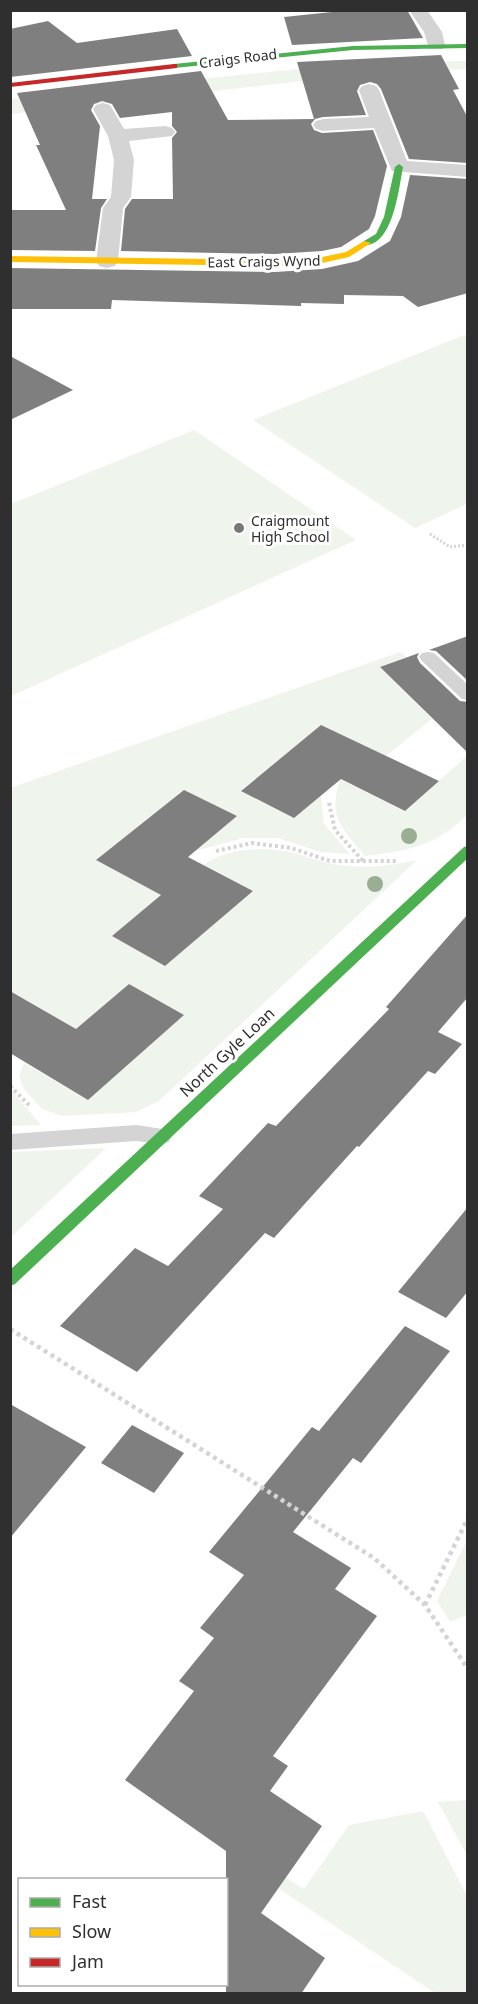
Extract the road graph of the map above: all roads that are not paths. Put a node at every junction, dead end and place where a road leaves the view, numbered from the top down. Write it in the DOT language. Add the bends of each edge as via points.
graph roads {
  1 [pos="418,10"];
  2 [pos="436,45"];
  3 [pos="468,46"];
  4 [pos="10,85"];
  5 [pos="369,90"];
  6 [pos="103,109"];
  7 [pos="381,122"];
  8 [pos="323,124"];
  9 [pos="165,132"];
  10 [pos="118,136"];
  11 [pos="399,168"];
  12 [pos="468,171"];
  13 [pos="10,259"];
  14 [pos="107,261"];
  15 [pos="428,657"];
  16 [pos="468,695"];
  17 [pos="468,850"];
  18 [pos="161,1136"];
  19 [pos="10,1142"];
  20 [pos="10,1280"];
  1 -- 2 [label="street" via="433,32"];
  2 -- 3 [label="street, Craigs Road"];
  2 -- 4 [label="street, Craigs Road" via="332,47"];
  5 -- 7 [label="street"];
  6 -- 10 [label="street"];
  7 -- 8 [label="street"];
  7 -- 11 [label="street"];
  9 -- 10 [label="street"];
  10 -- 14 [label="street" via="124,179 121,197 113,208"];
  11 -- 12 [label="street"];
  11 -- 14 [label="street, East Craigs Wynd" via="380,235 349,254 275,263"];
  13 -- 14 [label="street, East Craigs Wynd"];
  15 -- 16 [label="lane"];
  17 -- 18 [label="street, North Gyle Loan"];
  18 -- 19 [label="lane" via="136,1133"];
  18 -- 20 [label="street, North Gyle Loan"];
}
